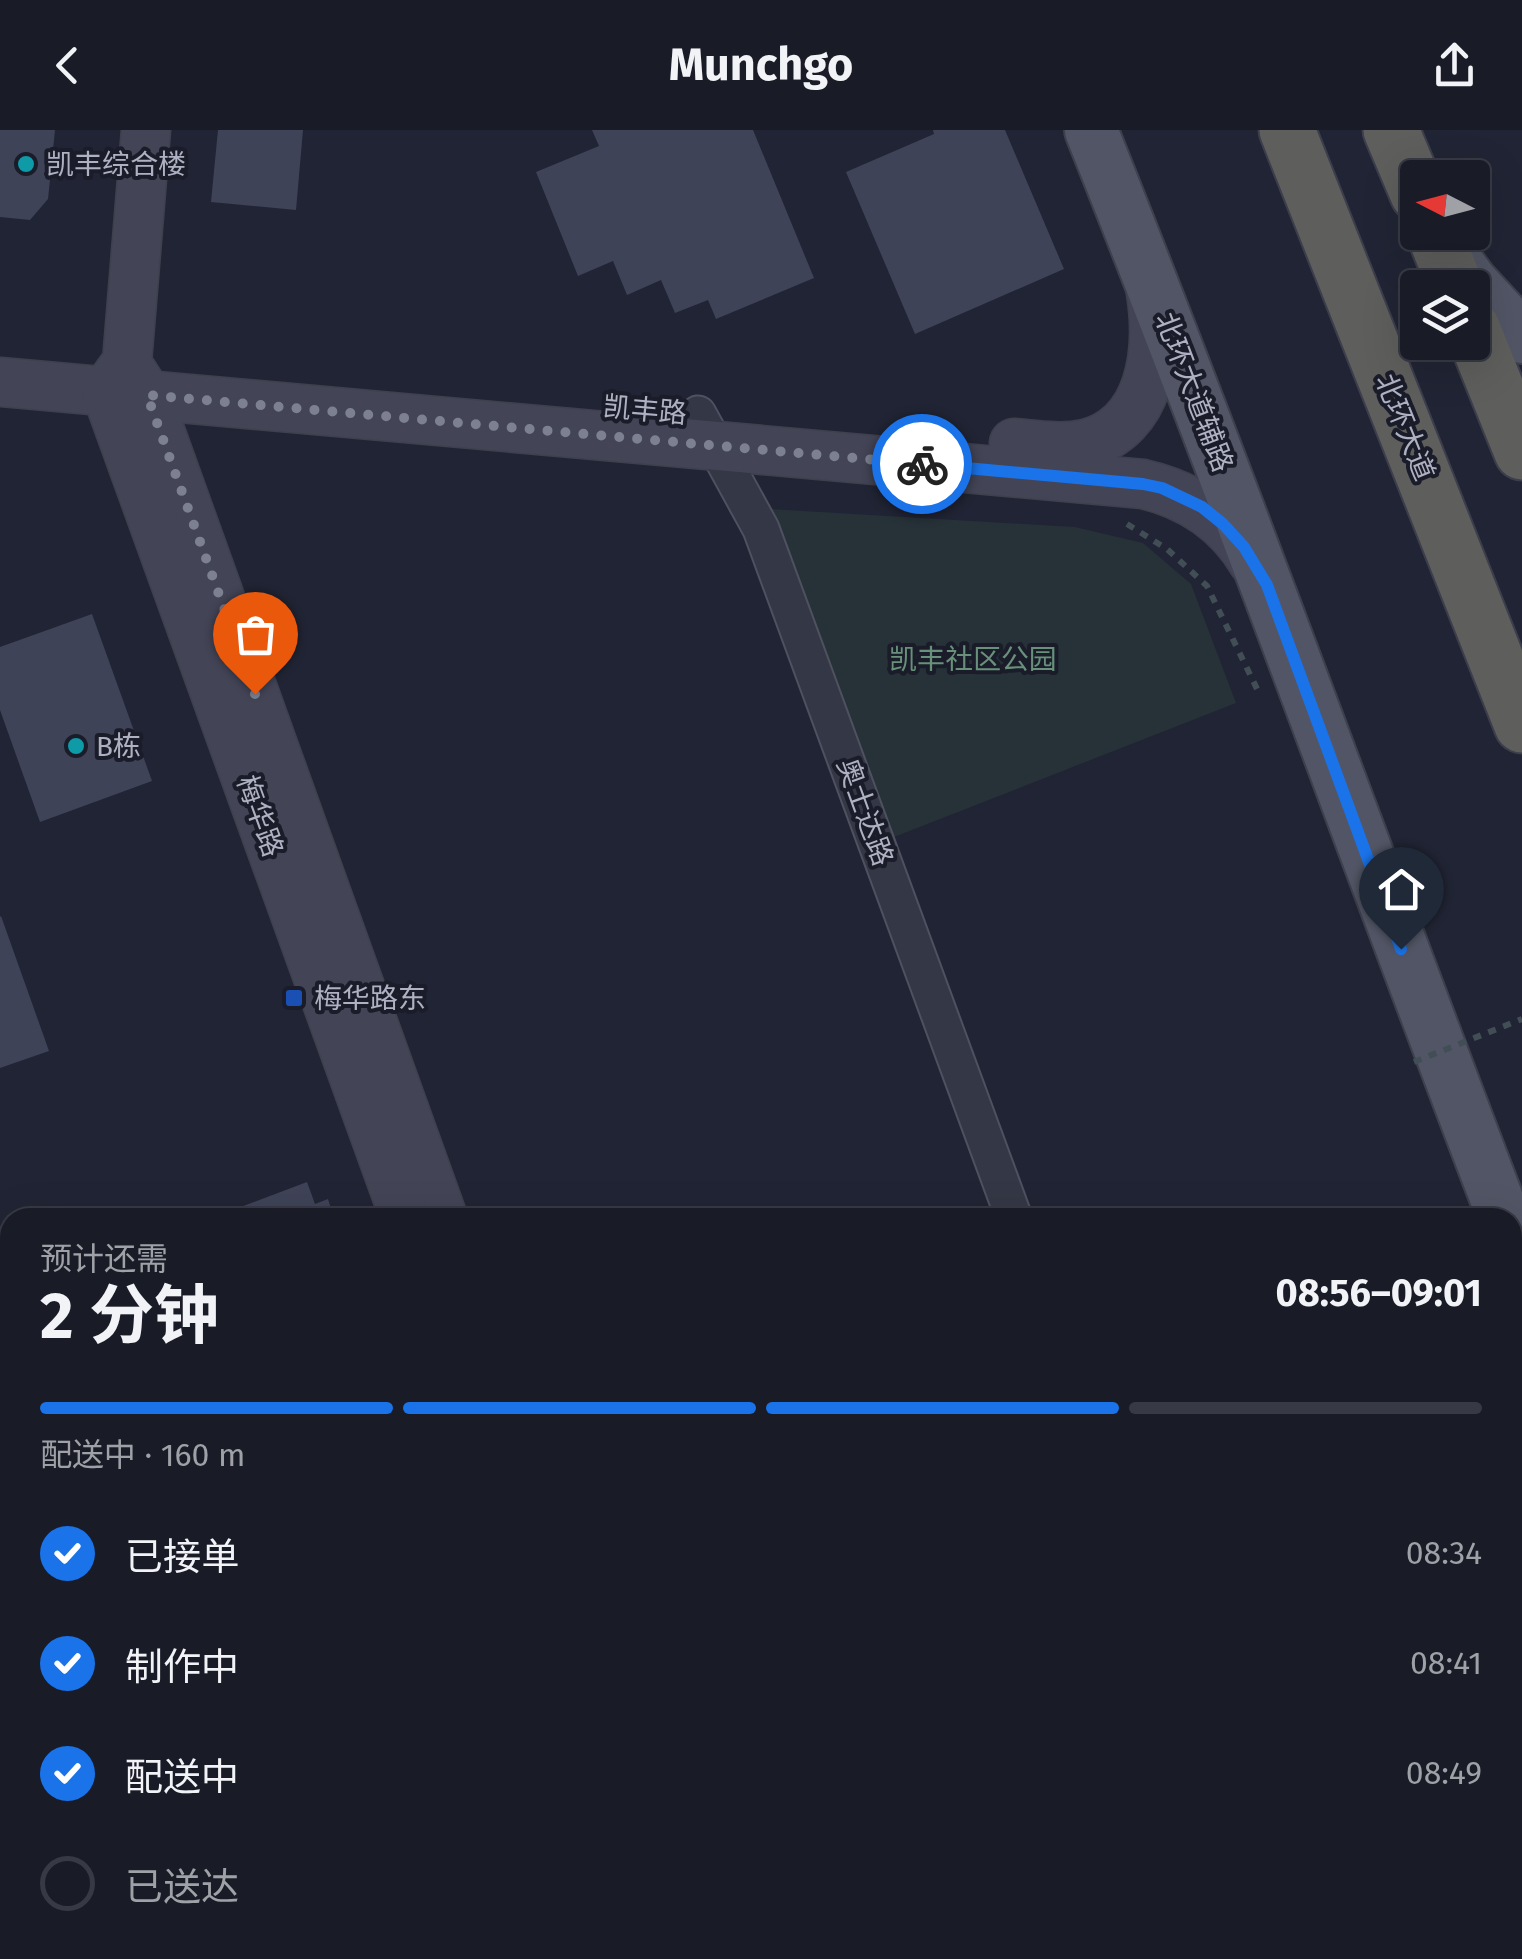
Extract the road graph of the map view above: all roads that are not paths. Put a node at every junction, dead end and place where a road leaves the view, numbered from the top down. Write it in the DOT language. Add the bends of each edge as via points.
graph roads {
  1 [pos="146,130"];
  2 [pos="1091,130"];
  3 [pos="1287,130"];
  4 [pos="1453,250"];
  5 [pos="1147,270"];
  6 [pos="1522,337"];
  7 [pos="0,351"];
  8 [pos="1485,360"];
  9 [pos="0,382"];
  10 [pos="127,383"];
  11 [pos="706,430"];
  12 [pos="1522,452"];
  13 [pos="1267,585"];
  14 [pos="1522,725"];
  15 [pos="402,1208"];
  16 [pos="439,1208"];
  17 [pos="1010,1208"];
  18 [pos="1500,1208"];
  1 -- 10 [label="main road, 梅华路"];
  2 -- 5 [label="main road, 北环大道辅路"];
  3 -- 14 [label="highway, 北环大道"];
  4 -- 6 [label="main road" via="1472,284"];
  5 -- 11 [label="main road, 凯丰路" via="1153,322 1144,396 1118,427 1084,444"];
  5 -- 13 [label="main road, 北环大道辅路"];
  7 -- 10 [label="main road, 凯丰路"];
  8 -- 12 [label="highway"];
  9 -- 10 [label="main road, 凯丰路"];
  10 -- 11 [label="main road, 凯丰路"];
  10 -- 15 [label="main road, 梅华路"];
  10 -- 16 [label="main road, 梅华路"];
  11 -- 13 [label="main road, 凯丰路" via="1162,488 1223,524"];
  11 -- 17 [label="street, 奥士达路" via="761,529"];
  13 -- 18 [label="main road, 北环大道辅路"];
}
